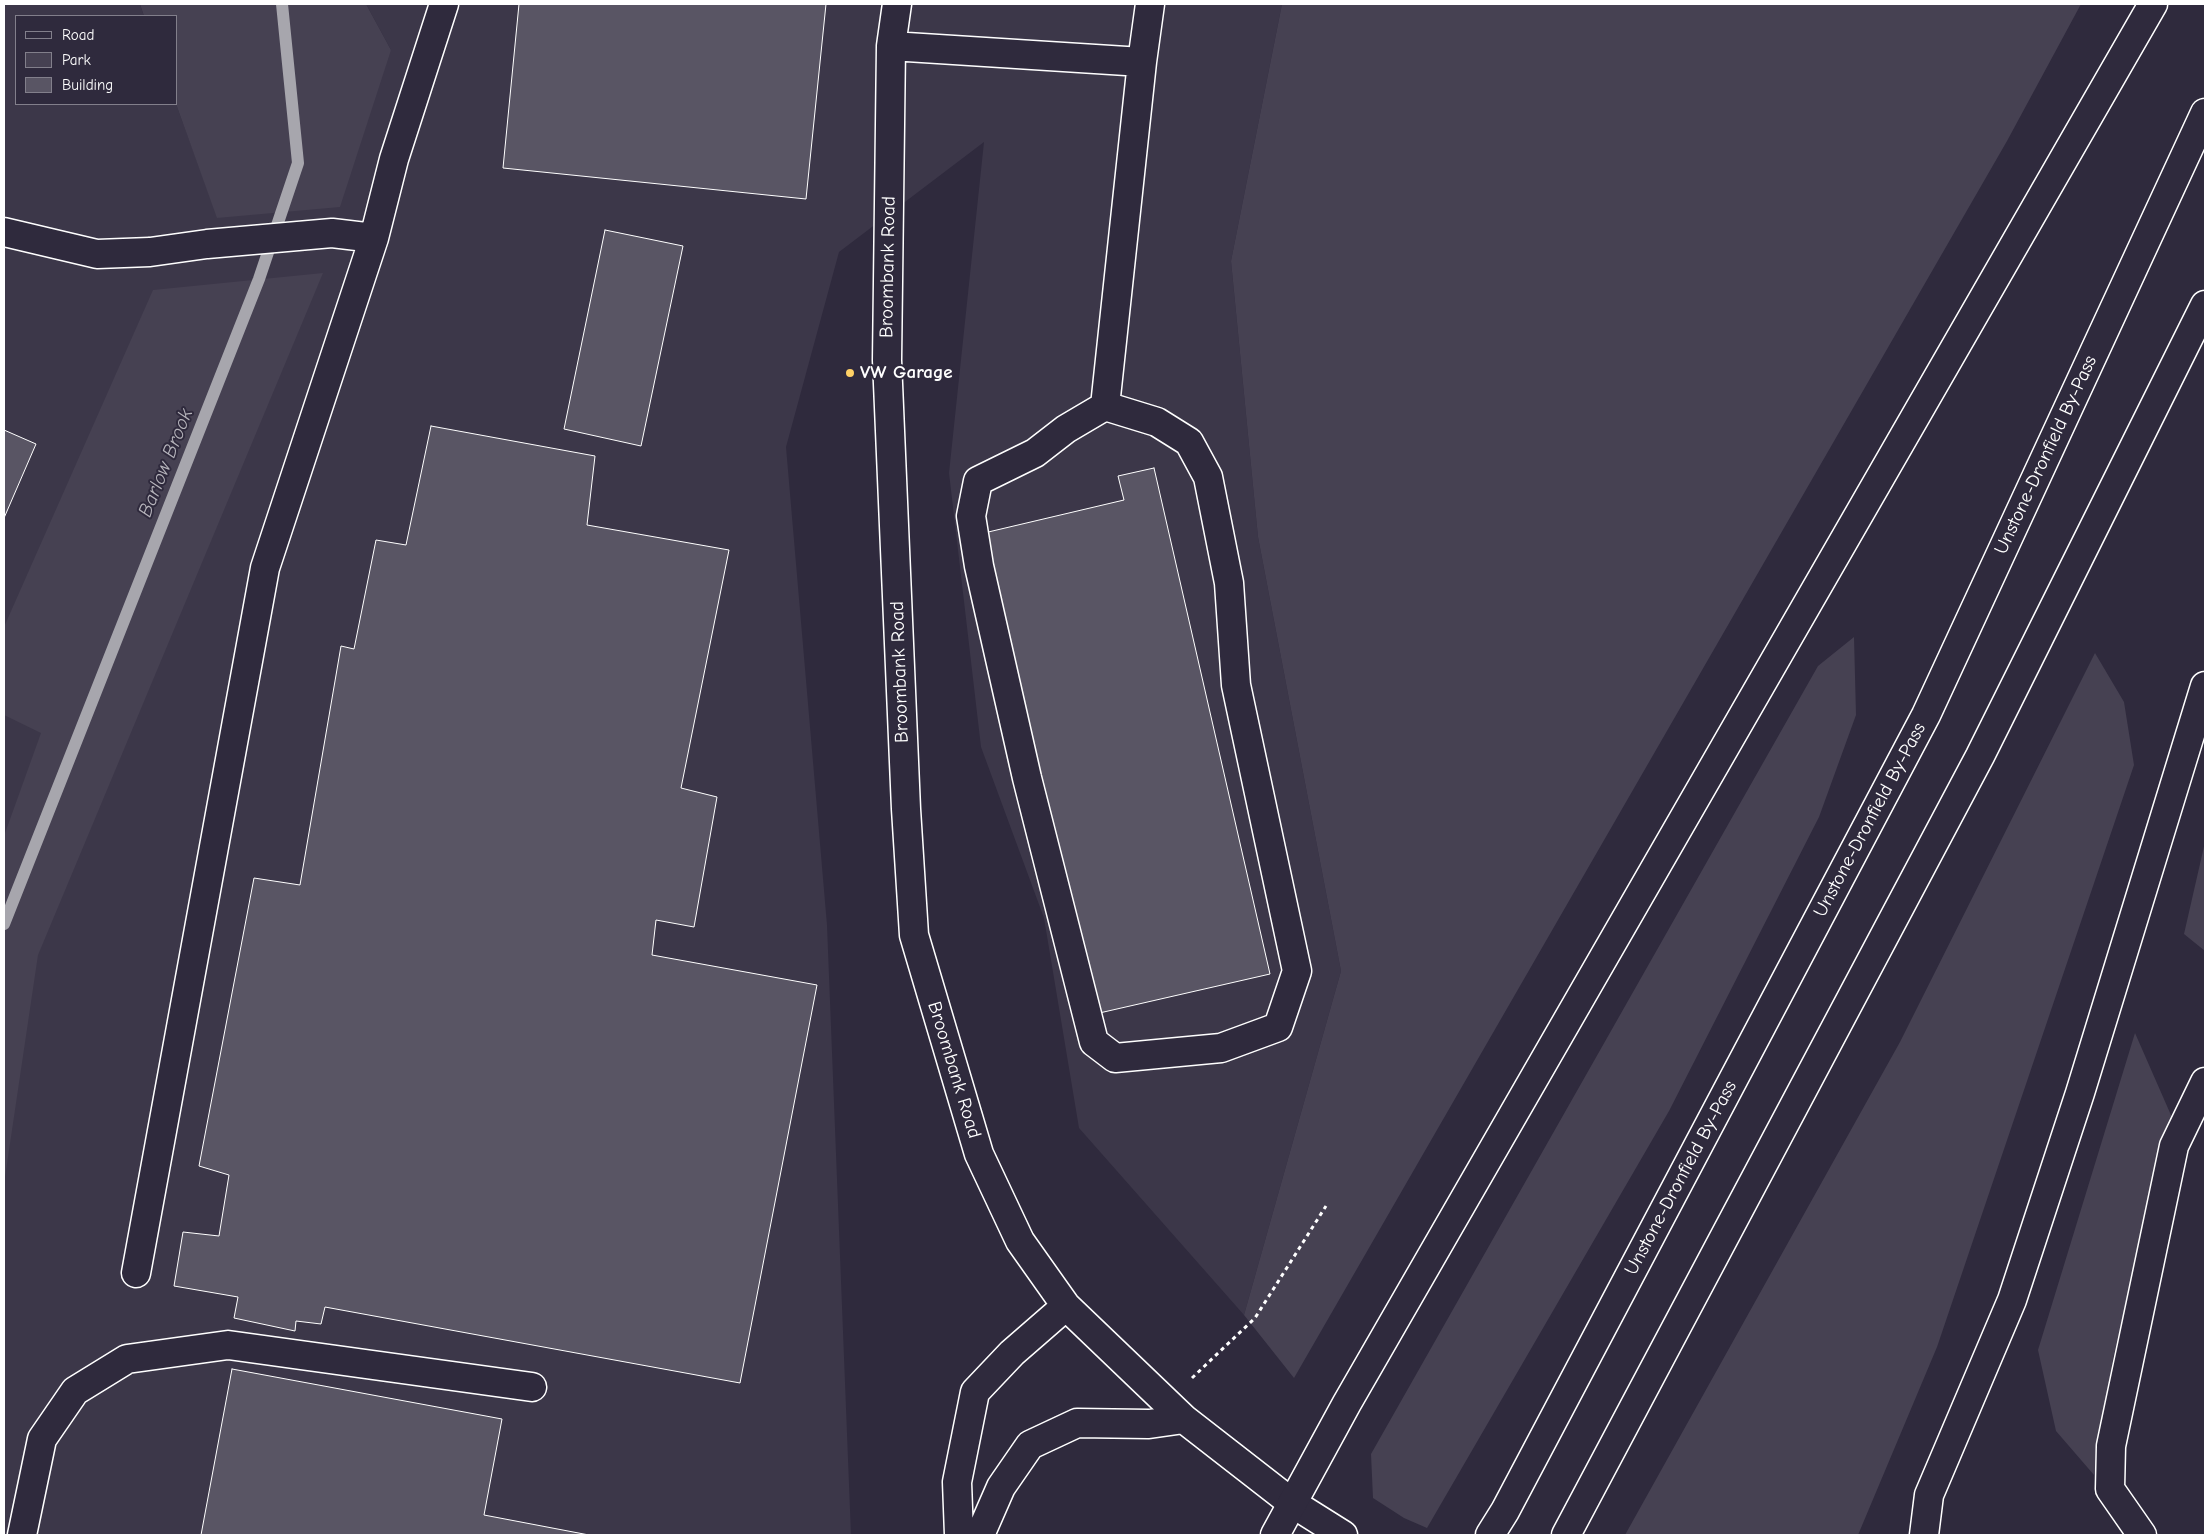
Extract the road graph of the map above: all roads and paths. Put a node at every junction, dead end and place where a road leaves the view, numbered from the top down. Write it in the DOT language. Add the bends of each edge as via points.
graph roads {
  1 [pos="444,4"];
  2 [pos="897,4"];
  3 [pos="1150,4"];
  4 [pos="2154,4"];
  5 [pos="891,46"];
  6 [pos="1142,62"];
  7 [pos="2205,113"];
  8 [pos="4,232"];
  9 [pos="374,238"];
  10 [pos="2205,305"];
  11 [pos="1105,406"];
  12 [pos="2205,686"];
  13 [pos="2205,1082"];
  14 [pos="1326,1206"];
  15 [pos="136,1273"];
  16 [pos="1066,1306"];
  17 [pos="532,1388"];
  18 [pos="1176,1411"];
  19 [pos="1292,1503"];
  20 [pos="22,1535"];
  21 [pos="959,1535"];
  22 [pos="980,1535"];
  23 [pos="1275,1535"];
  24 [pos="1343,1535"];
  25 [pos="1490,1535"];
  26 [pos="1566,1535"];
  27 [pos="1924,1535"];
  28 [pos="2142,1535"];
  1 -- 9 [label="main road" via="394,159"];
  2 -- 5 [label="main road, Broombank Road"];
  3 -- 6 [label="main road"];
  4 -- 19 [label="main road"];
  5 -- 6 [label="main road"];
  5 -- 16 [label="main road, Broombank Road" via="887,360 914,935 979,1154 1020,1241"];
  6 -- 11 [label="main road"];
  7 -- 25 [label="main road, Unstone-Dronfield By-Pass" via="1926,715"];
  8 -- 9 [label="main road" via="97,254 150,252 332,233"];
  9 -- 15 [label="main road" via="265,568"];
  10 -- 26 [label="main road" via="1980,756"];
  11 -- 11 [label="main road" via="1157,422 1189,442 1208,477 1229,583 1236,685 1297,971 1278,1027 1221,1048 1116,1058 1094,1042 1027,778 979,566 971,516 978,481 1035,453 1066,429"];
  12 -- 27 [label="main road" via="2080,1093 2012,1300 1929,1495"];
  13 -- 28 [label="main road" via="2174,1146 2111,1446 2110,1489"];
  14 -- 18 [label="path" via="1255,1318"];
  16 -- 18 [label="main road, Broombank Road"];
  16 -- 21 [label="main road" via="1012,1353 975,1392 957,1482"];
  17 -- 20 [label="main road" via="228,1345 127,1359 75,1391 42,1439"];
  18 -- 19 [label="main road, Broombank Road"];
  18 -- 22 [label="main road" via="1149,1424 1077,1423 1030,1445 1001,1487"];
  19 -- 23 [label="main road"];
  19 -- 24 [label="main road, Broombank Road"];
}
